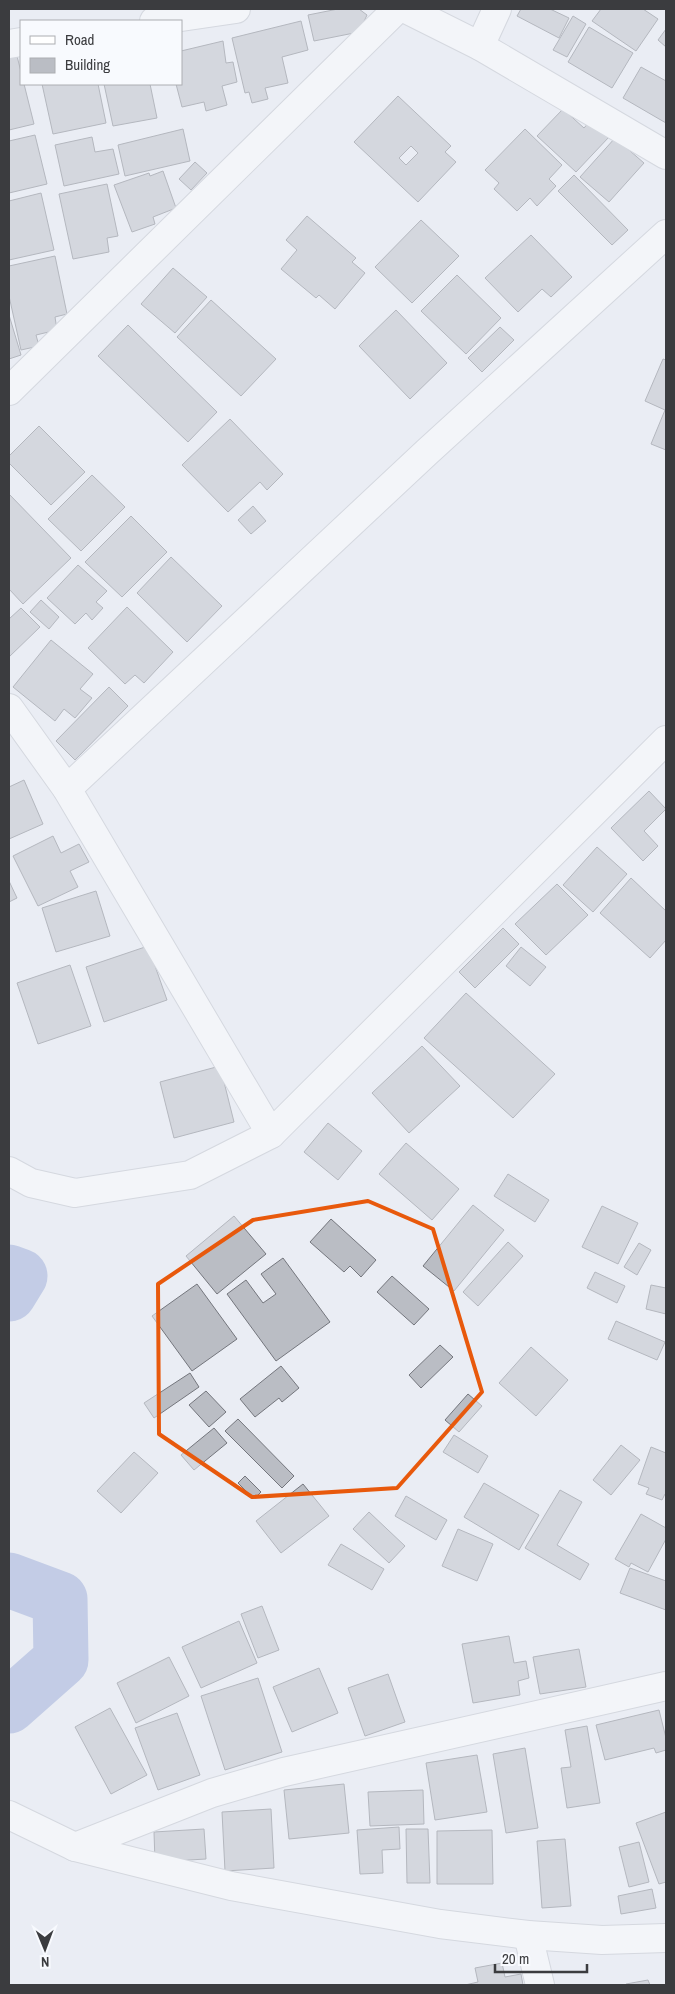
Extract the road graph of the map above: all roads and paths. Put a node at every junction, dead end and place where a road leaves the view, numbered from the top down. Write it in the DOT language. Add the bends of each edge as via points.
graph roads {
  1 [pos="236,9"];
  2 [pos="398,9"];
  3 [pos="406,9"];
  4 [pos="497,9"];
  5 [pos="161,20"];
  6 [pos="480,46"];
  7 [pos="666,155"];
  8 [pos="666,234"];
  9 [pos="9,391"];
  10 [pos="9,708"];
  11 [pos="666,740"];
  12 [pos="66,789"];
  13 [pos="270,1134"];
  14 [pos="9,1170"];
  15 [pos="666,1686"];
  16 [pos="9,1815"];
  17 [pos="75,1847"];
  18 [pos="528,1935"];
  19 [pos="666,1938"];
  20 [pos="540,1985"];
  1 -- 5 [label="street"];
  2 -- 9 [label="street"];
  3 -- 6 [label="street"];
  4 -- 6 [label="street"];
  6 -- 7 [label="street"];
  8 -- 12 [label="street"];
  10 -- 12 [label="street"];
  11 -- 13 [label="street"];
  12 -- 13 [label="street"];
  13 -- 14 [label="street" via="190,1175 74,1192 31,1183"];
  15 -- 17 [label="street" via="284,1772 212,1793"];
  16 -- 17 [label="street"];
  17 -- 18 [label="street" via="231,1886 440,1924"];
  18 -- 19 [label="street" via="602,1940"];
  18 -- 20 [label="street"];
}
